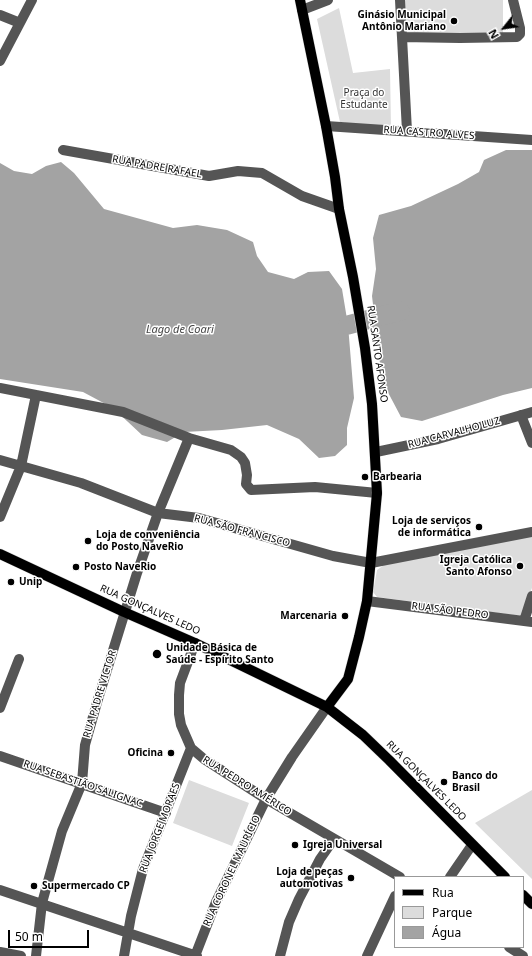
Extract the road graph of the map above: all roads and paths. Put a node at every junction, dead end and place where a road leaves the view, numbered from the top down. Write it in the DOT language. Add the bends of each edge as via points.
graph roads {
  1 [pos="32,0"];
  2 [pos="328,0"];
  3 [pos="400,0"];
  4 [pos="513,0"];
  5 [pos="301,5"];
  6 [pos="0,15"];
  7 [pos="20,23"];
  8 [pos="402,37"];
  9 [pos="0,61"];
  10 [pos="326,126"];
  11 [pos="407,131"];
  12 [pos="532,140"];
  13 [pos="63,150"];
  14 [pos="339,209"];
  15 [pos="0,388"];
  16 [pos="36,395"];
  17 [pos="532,412"];
  18 [pos="521,415"];
  19 [pos="189,438"];
  20 [pos="532,443"];
  21 [pos="376,452"];
  22 [pos="0,460"];
  23 [pos="21,466"];
  24 [pos="377,493"];
  25 [pos="158,513"];
  26 [pos="0,517"];
  27 [pos="532,532"];
  28 [pos="0,554"];
  29 [pos="371,563"];
  30 [pos="532,596"];
  31 [pos="367,601"];
  32 [pos="124,612"];
  33 [pos="528,622"];
  34 [pos="195,643"];
  35 [pos="19,659"];
  36 [pos="0,708"];
  37 [pos="328,708"];
  38 [pos="191,748"];
  39 [pos="0,756"];
  40 [pos="82,783"];
  41 [pos="266,799"];
  42 [pos="166,813"];
  43 [pos="334,839"];
  44 [pos="472,845"];
  45 [pos="398,876"];
  46 [pos="451,876"];
  47 [pos="504,876"];
  48 [pos="0,890"];
  49 [pos="524,896"];
  50 [pos="394,898"];
  51 [pos="42,903"];
  52 [pos="532,904"];
  53 [pos="128,934"];
  54 [pos="510,948"];
  55 [pos="0,952"];
  56 [pos="21,956"];
  57 [pos="36,956"];
  58 [pos="124,956"];
  59 [pos="196,956"];
  60 [pos="280,956"];
  61 [pos="367,956"];
  62 [pos="521,956"];
  1 -- 7 [label="street"];
  2 -- 5 [label="street"];
  3 -- 8 [label="street"];
  4 -- 8 [label="street" via="520,28 517,37"];
  5 -- 10 [label="main road, RUA SANTO AFONSO"];
  6 -- 7 [label="street"];
  7 -- 9 [label="street"];
  8 -- 11 [label="street"];
  10 -- 11 [label="street, RUA CASTRO ALVES"];
  10 -- 14 [label="main road, RUA SANTO AFONSO"];
  11 -- 12 [label="street, RUA CASTRO ALVES"];
  13 -- 14 [label="street, RUA PADRE RAFAEL" via="209,176 238,171 262,173 302,196"];
  14 -- 21 [label="main road, RUA SANTO AFONSO" via="365,348"];
  15 -- 16 [label="street"];
  16 -- 19 [label="street" via="123,412"];
  16 -- 23 [label="street"];
  17 -- 18 [label="street, RUA CARVALHO LUZ"];
  18 -- 20 [label="street"];
  18 -- 21 [label="street, RUA CARVALHO LUZ" via="438,439"];
  19 -- 24 [label="street" via="231,450 241,457 245,463 246,484 251,490 315,487"];
  19 -- 25 [label="street, RUA PADRE VICTOR"];
  21 -- 24 [label="main road, RUA SANTO AFONSO"];
  22 -- 23 [label="street, RUA SÃO FRANCISCO"];
  23 -- 25 [label="street, RUA SÃO FRANCISCO" via="81,484"];
  23 -- 26 [label="street"];
  24 -- 29 [label="main road, RUA SANTO AFONSO"];
  25 -- 29 [label="street, RUA SÃO FRANCISCO" via="200,518 333,556"];
  25 -- 32 [label="street, RUA PADRE VICTOR"];
  27 -- 29 [label="street"];
  28 -- 32 [label="main road, RUA GONÇALVES LEDO"];
  29 -- 31 [label="main road, RUA SANTO AFONSO"];
  30 -- 33 [label="street"];
  31 -- 33 [label="street, RUA SÃO PEDRO"];
  31 -- 37 [label="main road, RUA SANTO AFONSO" via="348,679"];
  32 -- 34 [label="main road, RUA GONÇALVES LEDO"];
  32 -- 40 [label="street, RUA PADRE VICTOR" via="85,745"];
  34 -- 37 [label="main road, RUA GONÇALVES LEDO"];
  34 -- 38 [label="street, RUA PEDRO AMÉRICO" via="180,682 178,695 181,725"];
  35 -- 36 [label="street"];
  37 -- 41 [label="street, RUA CORONEL MAURÍCIO" via="292,757"];
  37 -- 44 [label="main road, RUA GONÇALVES LEDO" via="390,760"];
  38 -- 41 [label="street, RUA PEDRO AMÉRICO"];
  38 -- 42 [label="street, RUA JORGE MORAES"];
  39 -- 40 [label="street, RUA SEBASTIÃO SALIGNAC"];
  40 -- 42 [label="street, RUA SEBASTIÃO SALIGNAC"];
  40 -- 51 [label="street, RUA PADRE VICTOR" via="62,831"];
  41 -- 43 [label="street, RUA PEDRO AMÉRICO"];
  41 -- 59 [label="street, RUA CORONEL MAURÍCIO" via="216,902"];
  42 -- 53 [label="street, RUA JORGE MORAES" via="143,869"];
  43 -- 45 [label="street, RUA PEDRO AMÉRICO"];
  43 -- 60 [label="street" via="320,858 299,899 289,922"];
  44 -- 46 [label="street"];
  44 -- 47 [label="main road, RUA GONÇALVES LEDO"];
  48 -- 51 [label="street"];
  49 -- 52 [label="main road"];
  50 -- 61 [label="street"];
  51 -- 53 [label="street"];
  51 -- 57 [label="street, RUA PADRE VICTOR"];
  53 -- 58 [label="street, RUA JORGE MORAES"];
  53 -- 59 [label="street"];
  54 -- 62 [label="street"];
  55 -- 56 [label="street"];
}
